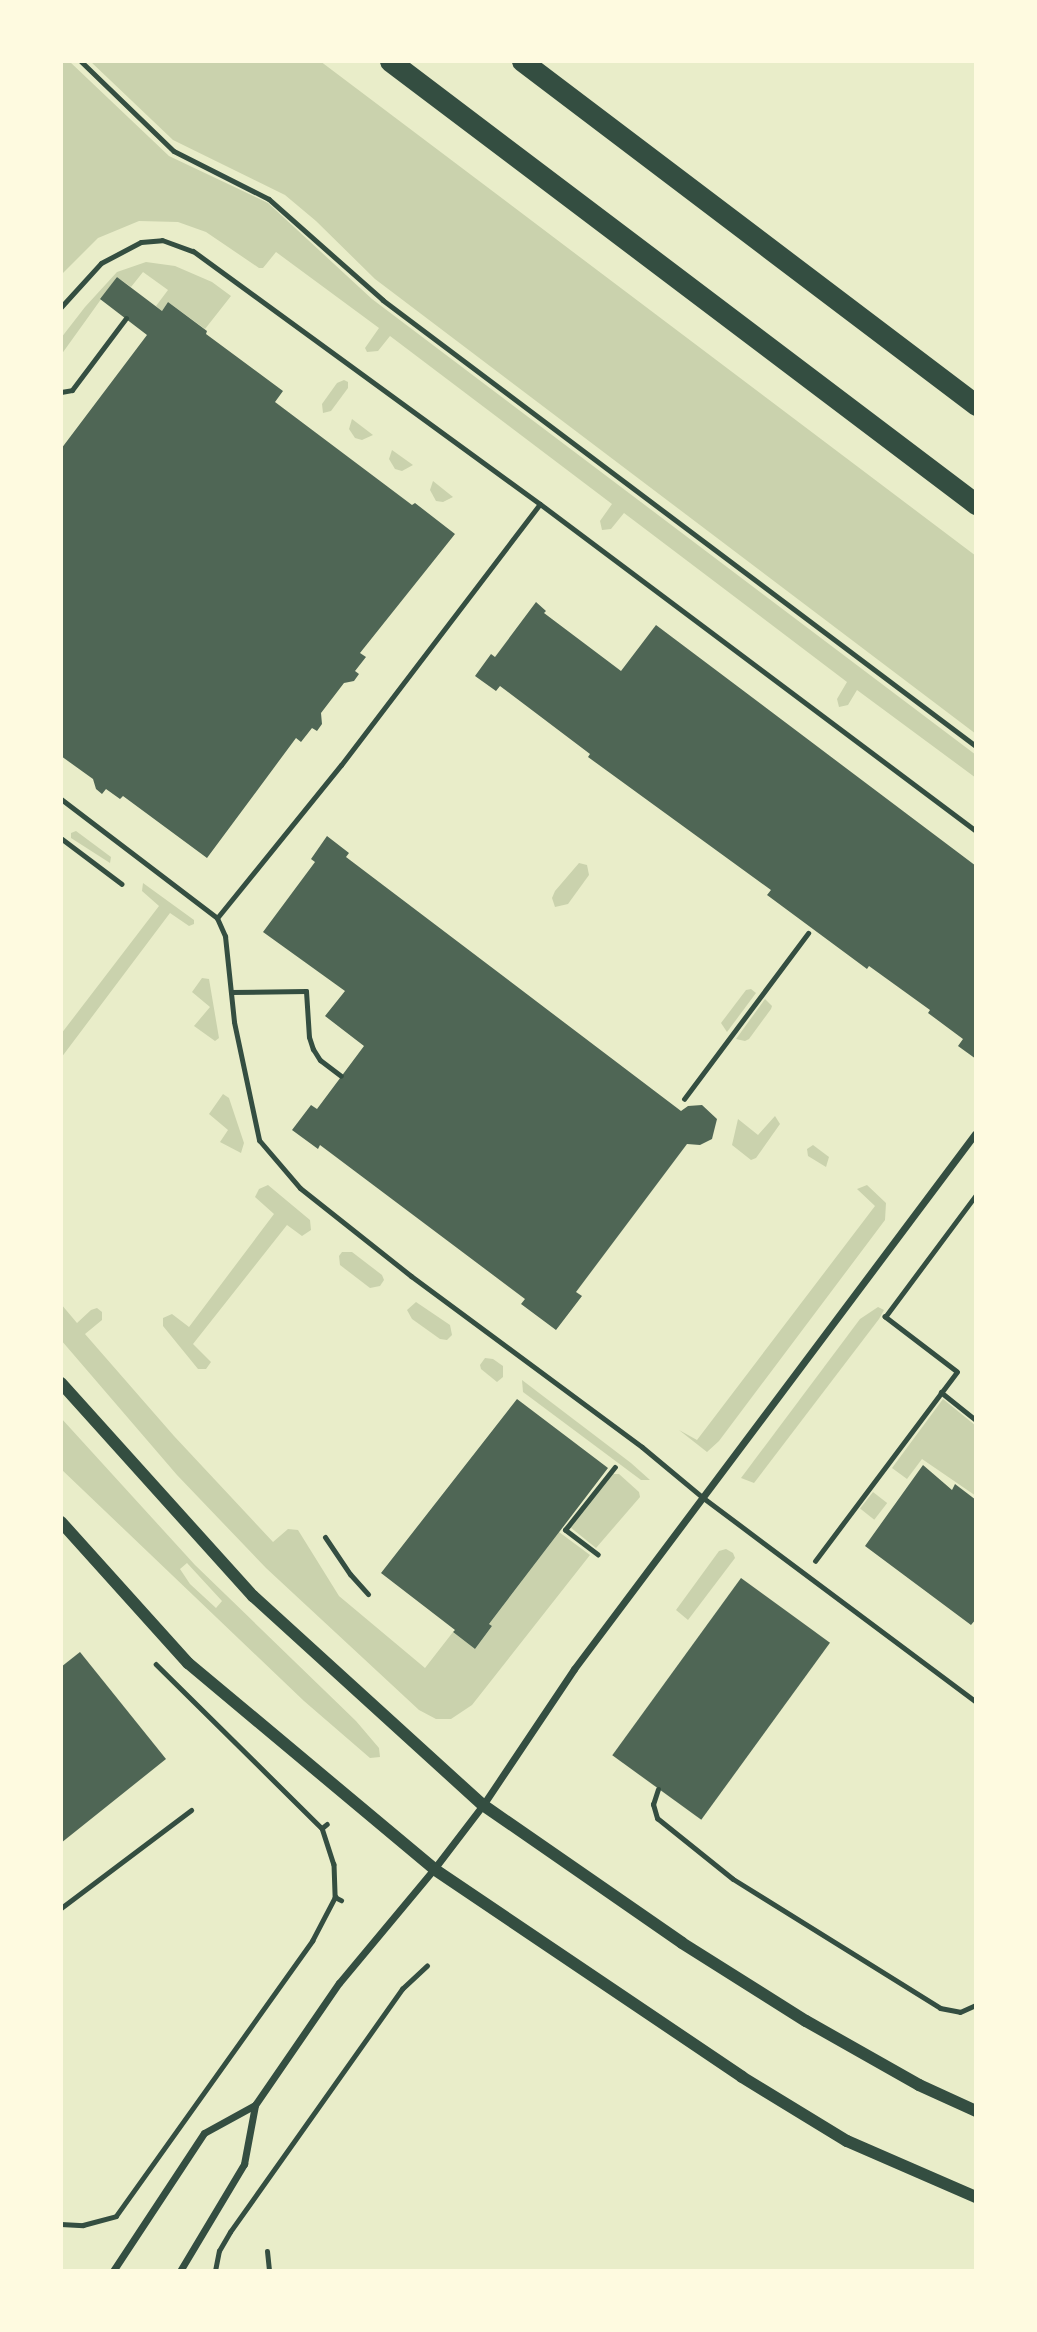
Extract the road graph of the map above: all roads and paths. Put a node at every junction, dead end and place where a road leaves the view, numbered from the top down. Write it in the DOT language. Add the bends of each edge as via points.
graph roads {
  1 [pos="80,61"];
  2 [pos="390,61"];
  3 [pos="522,61"];
  4 [pos="61,307"];
  5 [pos="126,318"];
  6 [pos="61,392"];
  7 [pos="976,405"];
  8 [pos="540,504"];
  9 [pos="976,504"];
  10 [pos="976,746"];
  11 [pos="61,799"];
  12 [pos="976,831"];
  13 [pos="61,838"];
  14 [pos="122,884"];
  15 [pos="217,918"];
  16 [pos="808,933"];
  17 [pos="231,992"];
  18 [pos="341,1076"];
  19 [pos="684,1099"];
  20 [pos="975,1134"];
  21 [pos="976,1195"];
  22 [pos="61,1383"];
  23 [pos="941,1392"];
  24 [pos="976,1420"];
  25 [pos="615,1467"];
  26 [pos="702,1497"];
  27 [pos="61,1522"];
  28 [pos="325,1537"];
  29 [pos="823,1551"];
  30 [pos="598,1555"];
  31 [pos="368,1594"];
  32 [pos="976,1702"];
  33 [pos="659,1789"];
  34 [pos="483,1805"];
  35 [pos="191,1810"];
  36 [pos="322,1828"];
  37 [pos="434,1869"];
  38 [pos="61,1908"];
  39 [pos="427,1966"];
  40 [pos="976,2005"];
  41 [pos="255,2105"];
  42 [pos="976,2111"];
  43 [pos="976,2197"];
  44 [pos="61,2224"];
  45 [pos="267,2251"];
  46 [pos="113,2271"];
  47 [pos="180,2271"];
  48 [pos="215,2271"];
  49 [pos="269,2271"];
  1 -- 10 [label="path" via="174,150 269,199 383,300"];
  2 -- 9 [label="highway"];
  3 -- 7 [label="highway"];
  4 -- 8 [label="lane" via="101,264 124,250 162,240 185,247 215,264"];
  5 -- 6 [label="lane" via="72,390"];
  8 -- 12 [label="lane"];
  8 -- 15 [label="lane" via="341,765"];
  11 -- 15 [label="lane"];
  13 -- 14 [label="path"];
  15 -- 17 [label="lane" via="225,936"];
  16 -- 19 [label="path"];
  17 -- 18 [label="lane" via="306,991 313,1049"];
  17 -- 26 [label="lane" via="259,1140 300,1188"];
  20 -- 26 [label="street"];
  21 -- 23 [label="path" via="885,1317 957,1372"];
  22 -- 34 [label="street" via="253,1596"];
  23 -- 24 [label="path"];
  23 -- 29 [label="path"];
  25 -- 30 [label="path" via="565,1530"];
  26 -- 32 [label="lane"];
  26 -- 34 [label="street" via="574,1670"];
  27 -- 37 [label="street" via="188,1663"];
  28 -- 31 [label="lane"];
  33 -- 40 [label="lane" via="653,1804 657,1818 733,1879 940,2008 960,2012"];
  34 -- 37 [label="street"];
  34 -- 42 [label="street" via="682,1943 806,2021 919,2085"];
  35 -- 38 [label="lane"];
  36 -- 44 [label="path" via="334,1864 338,1898 312,1941 116,2216 83,2225"];
  37 -- 41 [label="street" via="339,1983"];
  37 -- 43 [label="street" via="742,2077 847,2141"];
  39 -- 48 [label="path" via="402,1989 230,2232"];
  41 -- 46 [label="street" via="204,2133"];
  41 -- 47 [label="street" via="244,2164"];
  45 -- 49 [label="lane"];
}
